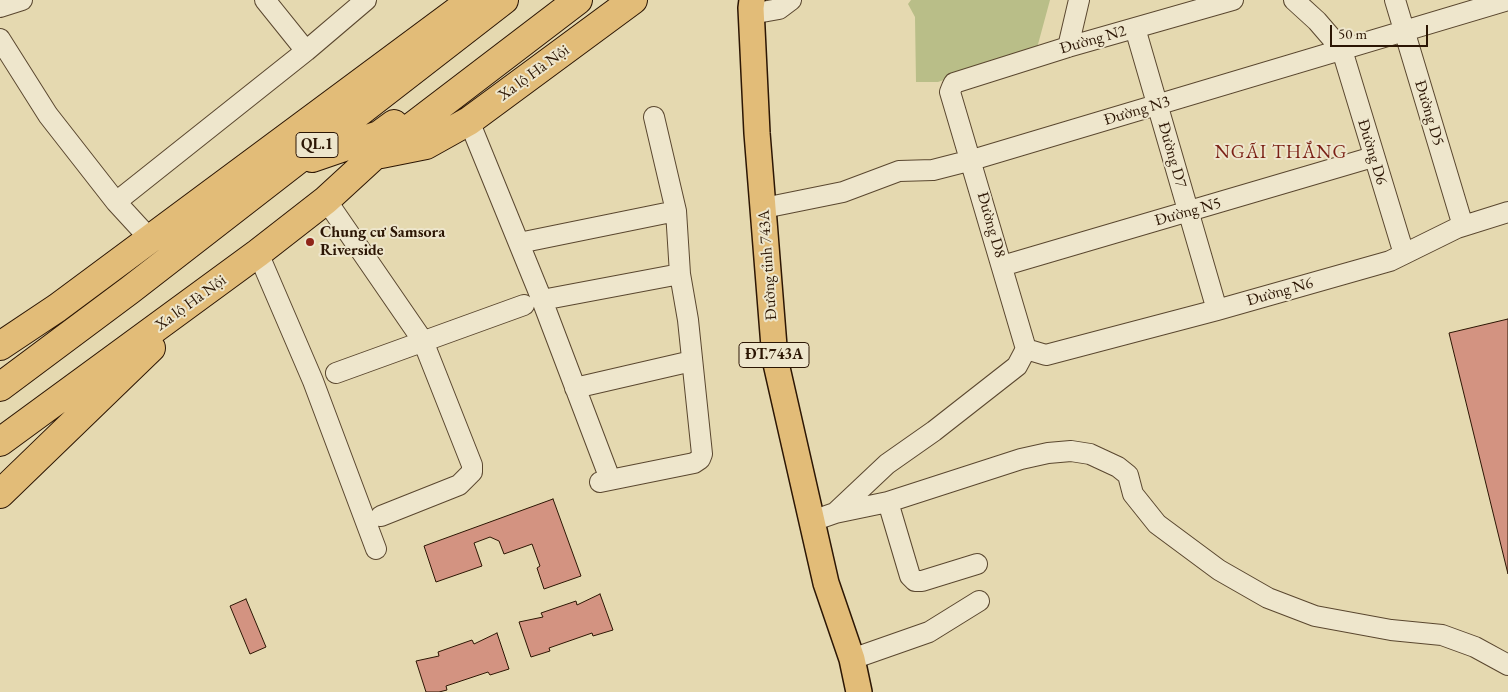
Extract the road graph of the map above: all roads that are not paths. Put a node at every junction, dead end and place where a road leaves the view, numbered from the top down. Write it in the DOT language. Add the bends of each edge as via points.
graph roads {
  1 [pos="22,0"];
  2 [pos="266,0"];
  3 [pos="366,0"];
  4 [pos="472,0"];
  5 [pos="504,0"];
  6 [pos="560,0"];
  7 [pos="578,0"];
  8 [pos="599,0"];
  9 [pos="633,0"];
  10 [pos="791,0"];
  11 [pos="1079,0"];
  12 [pos="1233,0"];
  13 [pos="1294,0"];
  14 [pos="1395,0"];
  15 [pos="750,5"];
  16 [pos="1507,6"];
  17 [pos="0,7"];
  18 [pos="1135,28"];
  19 [pos="1404,31"];
  20 [pos="0,39"];
  21 [pos="1068,47"];
  22 [pos="1342,50"];
  23 [pos="306,51"];
  24 [pos="507,54"];
  25 [pos="954,83"];
  26 [pos="1158,105"];
  27 [pos="654,117"];
  28 [pos="469,121"];
  29 [pos="375,155"];
  30 [pos="1373,156"];
  31 [pos="972,160"];
  32 [pos="292,165"];
  33 [pos="326,200"];
  34 [pos="116,202"];
  35 [pos="764,208"];
  36 [pos="676,212"];
  37 [pos="1189,212"];
  38 [pos="1508,212"];
  39 [pos="1463,226"];
  40 [pos="204,233"];
  41 [pos="150,239"];
  42 [pos="519,243"];
  43 [pos="258,253"];
  44 [pos="1404,254"];
  45 [pos="1002,266"];
  46 [pos="680,274"];
  47 [pos="130,290"];
  48 [pos="198,298"];
  49 [pos="533,302"];
  50 [pos="1217,310"];
  51 [pos="423,341"];
  52 [pos="0,346"];
  53 [pos="1026,349"];
  54 [pos="692,360"];
  55 [pos="336,373"];
  56 [pos="0,387"];
  57 [pos="575,388"];
  58 [pos="0,442"];
  59 [pos="0,494"];
  60 [pos="888,502"];
  61 [pos="835,513"];
  62 [pos="382,516"];
  63 [pos="812,522"];
  64 [pos="376,549"];
  65 [pos="977,564"];
  66 [pos="979,601"];
  67 [pos="852,659"];
  68 [pos="1508,665"];
  69 [pos="859,692"];
  1 -- 17 [label="street"];
  2 -- 23 [label="street"];
  3 -- 23 [label="street"];
  4 -- 41 [label="highway, QL.1"];
  5 -- 32 [label="highway, QL.1"];
  6 -- 24 [label="highway, QL.1"];
  7 -- 24 [label="highway, QL.1"];
  8 -- 24 [label="highway, QL.1"];
  9 -- 28 [label="highway, Xa lộ Hà Nội"];
  10 -- 15 [label="street" via="779,9"];
  11 -- 21 [label="street"];
  12 -- 18 [label="street, Đường N2"];
  13 -- 22 [label="street"];
  14 -- 19 [label="street, Đường D5"];
  15 -- 35 [label="main road, Đường tỉnh 743A / ĐT.743A"];
  16 -- 19 [label="street, Đường N3"];
  18 -- 21 [label="street, Đường N2"];
  18 -- 26 [label="street, Đường D7"];
  19 -- 22 [label="street, Đường N3"];
  19 -- 39 [label="street, Đường D5"];
  20 -- 34 [label="street" via="48,115"];
  21 -- 25 [label="street, Đường N2"];
  22 -- 26 [label="street, Đường N3"];
  22 -- 30 [label="street, Đường D6"];
  23 -- 34 [label="street"];
  24 -- 29 [label="highway, Xa lộ Hà Nội / QL.1"];
  24 -- 32 [label="highway, QL.1" via="379,135"];
  25 -- 31 [label="street, Đường D8" via="950,92"];
  26 -- 31 [label="street, Đường N3"];
  26 -- 37 [label="street, Đường D7"];
  27 -- 36 [label="street"];
  28 -- 29 [label="highway, Xa lộ Hà Nội" via="426,145"];
  28 -- 42 [label="street"];
  29 -- 33 [label="highway, Xa lộ Hà Nội / QL.1"];
  30 -- 37 [label="street, Đường N5"];
  30 -- 44 [label="street, Đường D6"];
  31 -- 35 [label="street, Đường N3" via="933,170 899,172 843,192"];
  31 -- 45 [label="street, Đường D8"];
  32 -- 40 [label="highway, QL.1"];
  33 -- 43 [label="highway, Xa lộ Hà Nội / QL.1"];
  33 -- 51 [label="street"];
  34 -- 41 [label="street"];
  35 -- 63 [label="main road, Đường tỉnh 743A / ĐT.743A" via="775,359"];
  36 -- 42 [label="street"];
  36 -- 46 [label="street"];
  37 -- 45 [label="street, Đường N5"];
  37 -- 50 [label="street, Đường D7"];
  38 -- 39 [label="street, Đường N6"];
  39 -- 44 [label="street, Đường N6"];
  40 -- 41 [label="highway"];
  40 -- 47 [label="highway, QL.1"];
  41 -- 47 [label="highway"];
  41 -- 52 [label="highway"];
  42 -- 49 [label="street"];
  43 -- 48 [label="highway, Xa lộ Hà Nội / QL.1"];
  43 -- 64 [label="street" via="314,381"];
  44 -- 50 [label="street, Đường N6" via="1390,261"];
  45 -- 53 [label="street, Đường D8"];
  46 -- 49 [label="street"];
  46 -- 54 [label="street"];
  47 -- 56 [label="highway, QL.1"];
  48 -- 58 [label="highway, Xa lộ Hà Nội / QL.1"];
  48 -- 59 [label="highway" via="109,391"];
  49 -- 51 [label="street"];
  49 -- 57 [label="street"];
  50 -- 53 [label="street, Đường N6" via="1046,355"];
  51 -- 55 [label="street"];
  51 -- 62 [label="street" via="472,472 459,485"];
  53 -- 61 [label="street" via="1017,366 886,464"];
  54 -- 57 [label="street"];
  54 -- 57 [label="street" via="700,459 694,463 605,481"];
  60 -- 61 [label="street"];
  60 -- 65 [label="street" via="910,576 915,581"];
  60 -- 68 [label="street" via="1039,455 1071,451 1090,454 1128,475 1133,494 1157,524 1219,570 1268,598 1315,616 1442,635 1475,647"];
  61 -- 63 [label="street"];
  63 -- 67 [label="main road, Đường tỉnh 743A / ĐT.743A" via="826,583"];
  66 -- 67 [label="street" via="929,632"];
  67 -- 69 [label="main road, Đường tỉnh 743A / ĐT.743A"];
}
